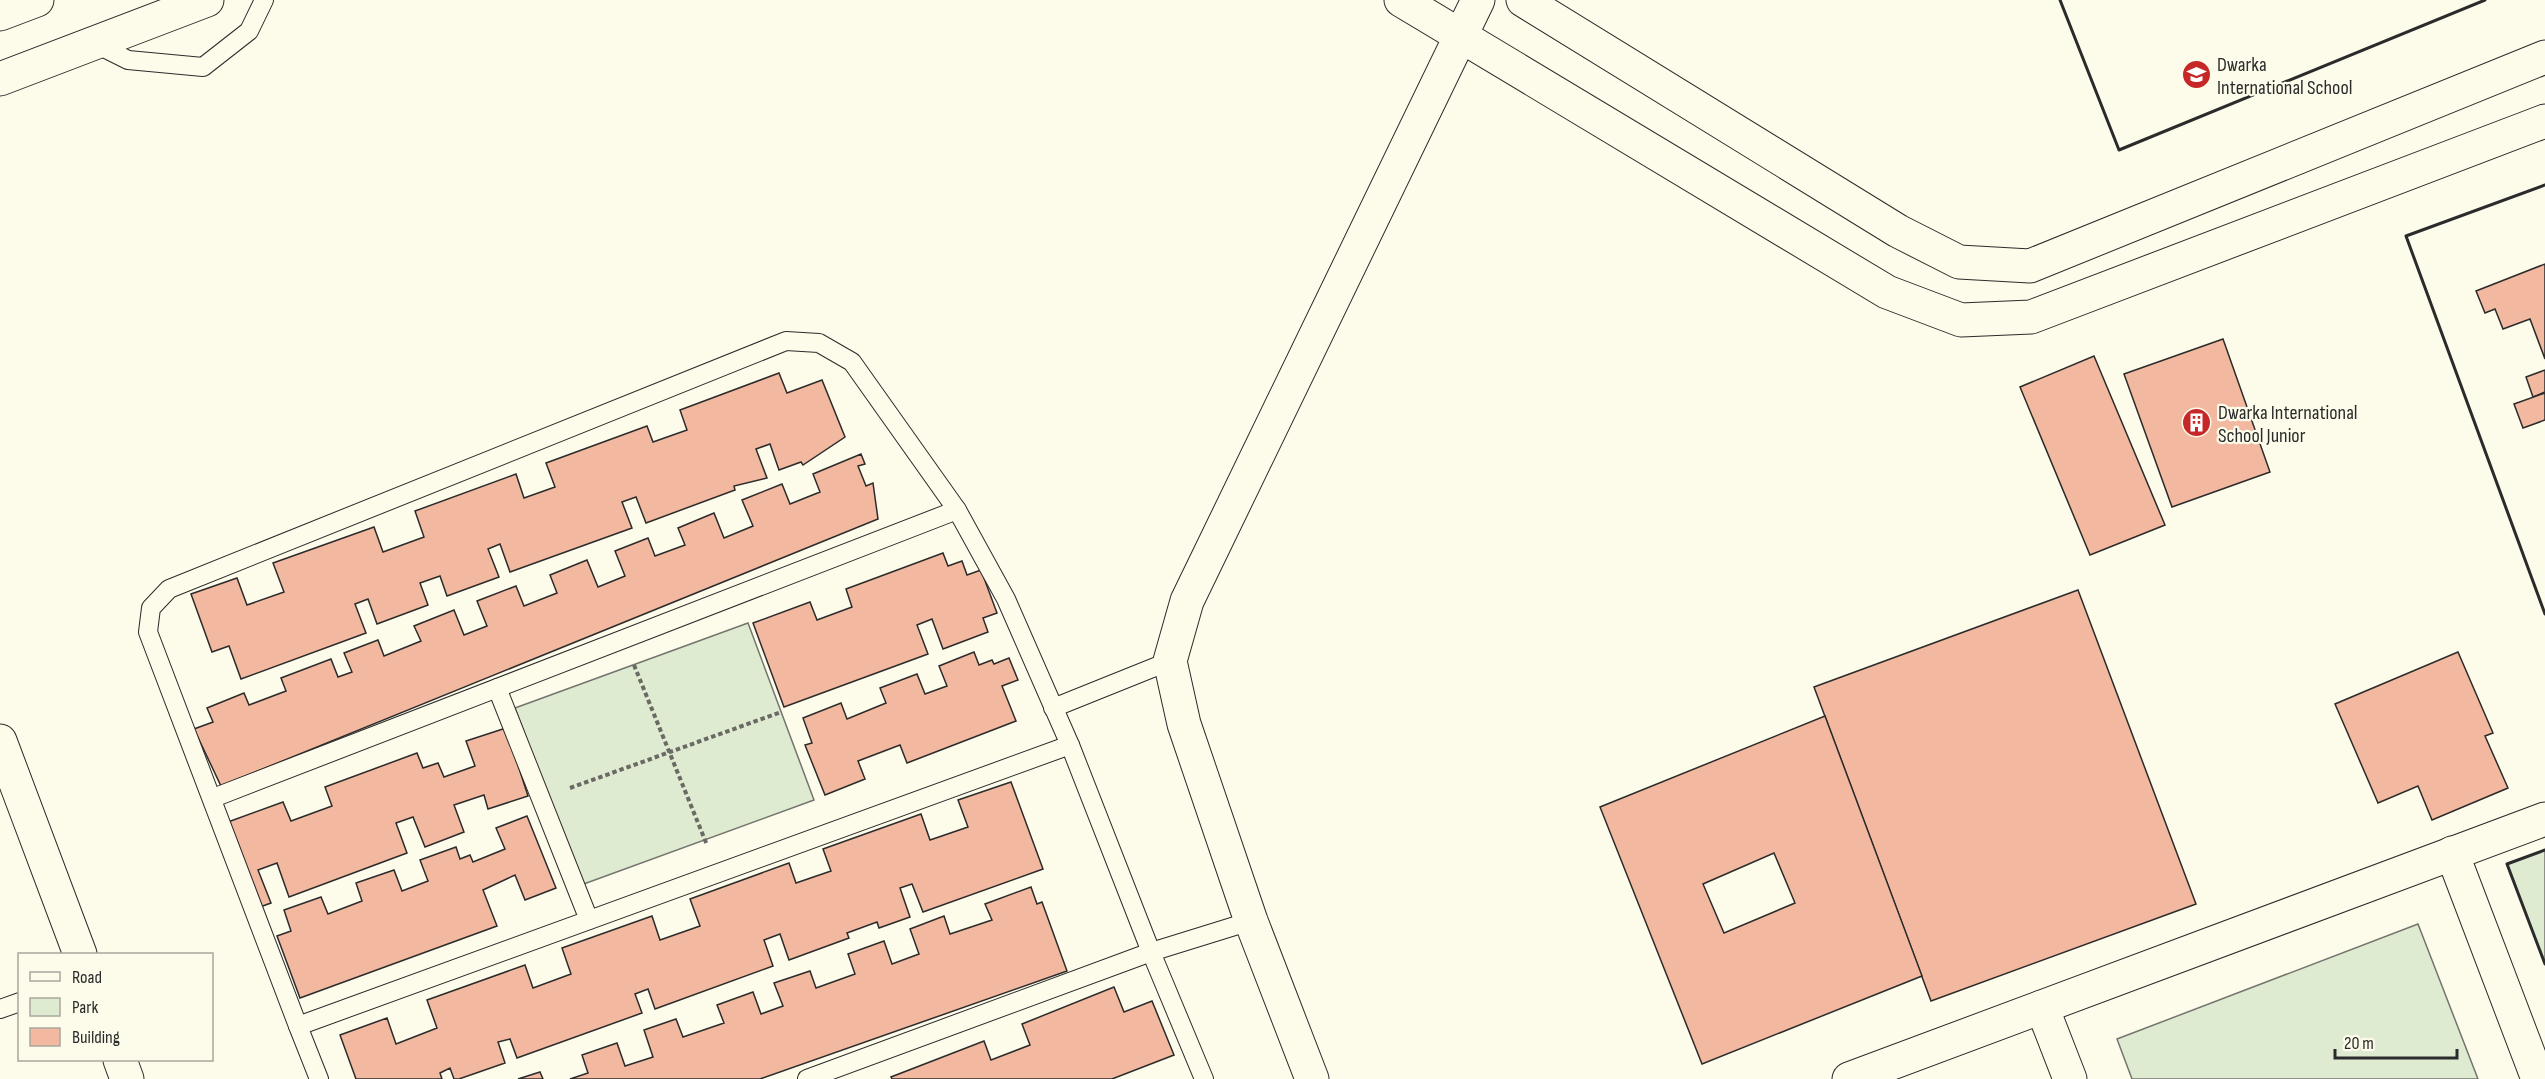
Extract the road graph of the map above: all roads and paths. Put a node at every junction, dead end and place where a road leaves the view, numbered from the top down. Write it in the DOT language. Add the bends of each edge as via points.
graph roads {
  1 [pos="37,0"];
  2 [pos="207,0"];
  3 [pos="264,0"];
  4 [pos="1401,0"];
  5 [pos="1478,0"];
  6 [pos="1523,0"];
  7 [pos="0,14"];
  8 [pos="1460,36"];
  9 [pos="93,43"];
  10 [pos="2545,57"];
  11 [pos="0,79"];
  12 [pos="2545,121"];
  13 [pos="957,510"];
  14 [pos="623,640"];
  15 [pos="1170,662"];
  16 [pos="497,688"];
  17 [pos="1053,708"];
  18 [pos="781,712"];
  19 [pos="0,741"];
  20 [pos="1070,744"];
  21 [pos="669,753"];
  22 [pos="213,798"];
  23 [pos="541,799"];
  24 [pos="2545,819"];
  25 [pos="2452,853"];
  26 [pos="718,873"];
  27 [pos="589,920"];
  28 [pos="1251,921"];
  29 [pos="1150,952"];
  30 [pos="80,953"];
  31 [pos="18,1003"];
  32 [pos="2042,1007"];
  33 [pos="0,1009"];
  34 [pos="298,1026"];
  35 [pos="121,1061"];
  36 [pos="127,1079"];
  37 [pos="320,1079"];
  38 [pos="807,1079"];
  39 [pos="1204,1079"];
  40 [pos="1312,1079"];
  41 [pos="1850,1079"];
  42 [pos="2070,1079"];
  43 [pos="2538,1079"];
  1 -- 7 [label="street"];
  2 -- 9 [label="street"];
  3 -- 9 [label="lane" via="249,31 203,67 128,60"];
  4 -- 8 [label="street"];
  5 -- 8 [label="street"];
  6 -- 10 [label="street" via="1898,231 1959,262 1971,263 2030,266"];
  8 -- 12 [label="street" via="1887,292 1961,320 2031,316"];
  8 -- 15 [label="street" via="1187,601"];
  9 -- 11 [label="street"];
  13 -- 14 [label="lane"];
  13 -- 17 [label="lane" via="1006,599"];
  13 -- 22 [label="lane" via="852,363 819,344 786,341 169,589 151,608 148,632"];
  14 -- 16 [label="lane"];
  14 -- 21 [label="path"];
  15 -- 17 [label="lane"];
  15 -- 28 [label="street" via="1184,724"];
  16 -- 22 [label="lane"];
  16 -- 23 [label="lane"];
  17 -- 20 [label="lane"];
  18 -- 21 [label="path"];
  19 -- 30 [label="street"];
  20 -- 26 [label="lane"];
  20 -- 29 [label="lane"];
  21 -- 23 [label="path"];
  21 -- 26 [label="path"];
  22 -- 34 [label="lane"];
  23 -- 27 [label="lane"];
  24 -- 25 [label="street"];
  25 -- 32 [label="street"];
  25 -- 43 [label="street"];
  26 -- 27 [label="lane"];
  27 -- 34 [label="lane"];
  28 -- 29 [label="lane"];
  28 -- 40 [label="street"];
  29 -- 38 [label="lane"];
  29 -- 39 [label="lane"];
  31 -- 33 [label="lane"];
  32 -- 41 [label="street"];
  32 -- 42 [label="street"];
  34 -- 37 [label="lane"];
  35 -- 36 [label="street"];
}
